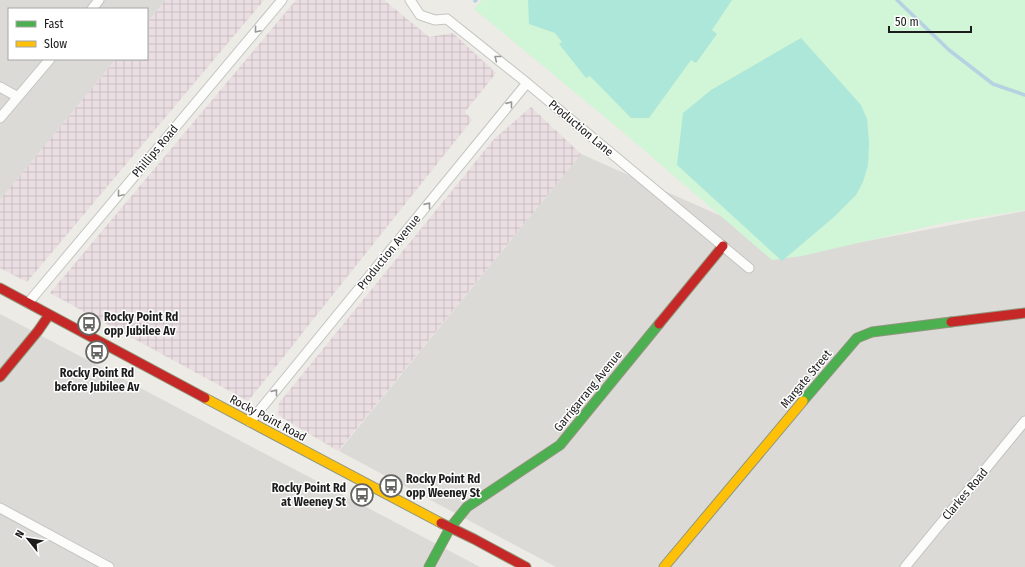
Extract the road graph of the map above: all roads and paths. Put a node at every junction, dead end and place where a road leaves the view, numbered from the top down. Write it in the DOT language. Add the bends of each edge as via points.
graph roads {
  1 [pos="99,0"];
  2 [pos="282,0"];
  3 [pos="410,0"];
  4 [pos="93,8"];
  5 [pos="49,60"];
  6 [pos="527,83"];
  7 [pos="0,87"];
  8 [pos="18,97"];
  9 [pos="0,118"];
  10 [pos="723,246"];
  11 [pos="749,268"];
  12 [pos="0,288"];
  13 [pos="28,303"];
  14 [pos="1025,313"];
  15 [pos="49,315"];
  16 [pos="0,377"];
  17 [pos="1025,421"];
  18 [pos="250,422"];
  19 [pos="0,508"];
  20 [pos="450,528"];
  21 [pos="109,567"];
  22 [pos="429,567"];
  23 [pos="526,567"];
  24 [pos="664,567"];
  25 [pos="905,567"];
  1 -- 4 [label="street"];
  2 -- 13 [label="street, Phillips Road, one-way"];
  6 -- 3 [label="street, Production Lane, one-way" via="447,19 435,20 420,15"];
  5 -- 8 [label="street"];
  6 -- 10 [label="street, Production Lane"];
  18 -- 6 [label="street, Production Avenue, one-way"];
  7 -- 8 [label="street"];
  8 -- 9 [label="street"];
  10 -- 11 [label="street, Production Lane"];
  10 -- 20 [label="street, Garrigarrang Avenue" via="560,445 467,507"];
  12 -- 13 [label="street, Rocky Point Road"];
  13 -- 15 [label="street, Rocky Point Road"];
  14 -- 24 [label="street, Margate Street" via="872,332 857,338"];
  15 -- 16 [label="street"];
  15 -- 18 [label="street, Rocky Point Road"];
  17 -- 25 [label="street, Clarkes Road"];
  18 -- 20 [label="street, Rocky Point Road"];
  19 -- 21 [label="street"];
  20 -- 22 [label="street, Garrigarrang Avenue"];
  20 -- 23 [label="street, Rocky Point Road"];
}
